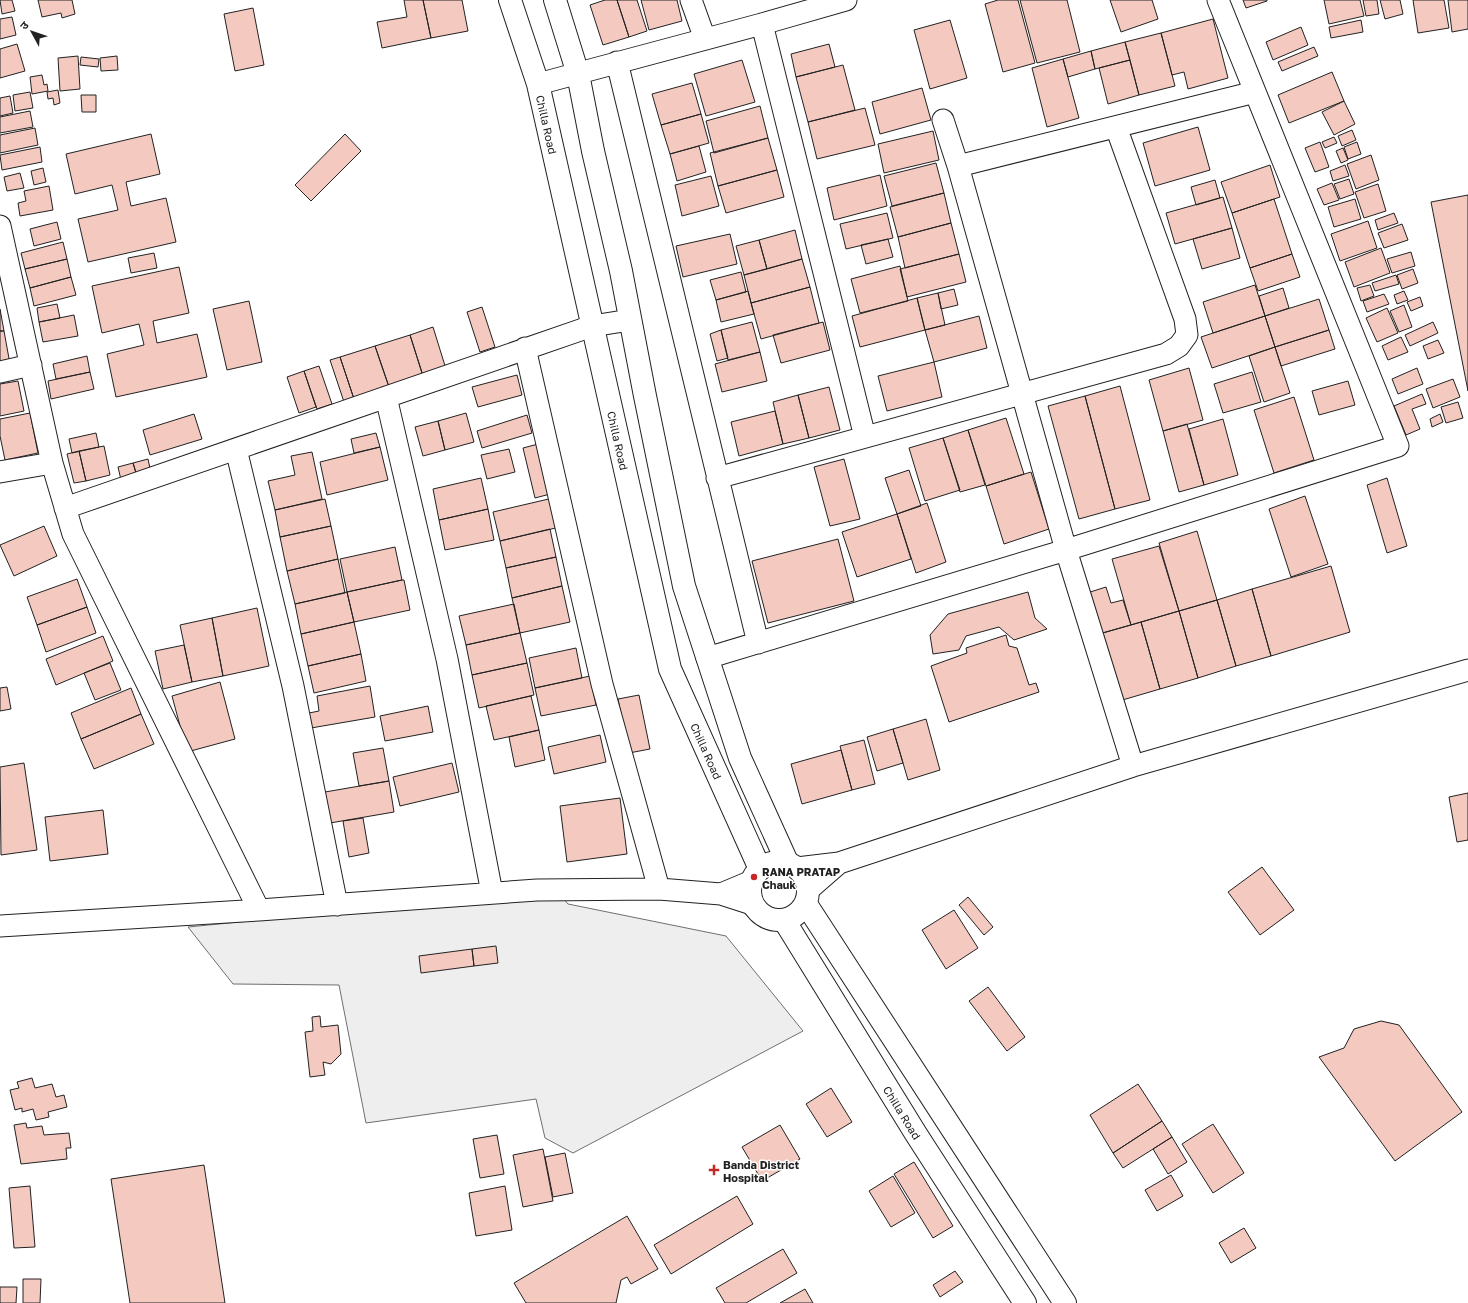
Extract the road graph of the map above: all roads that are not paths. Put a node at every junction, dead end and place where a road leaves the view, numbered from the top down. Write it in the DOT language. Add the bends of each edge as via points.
graph roads {
  1 [pos="510,0"];
  2 [pos="555,0"];
  3 [pos="691,0"];
  4 [pos="846,0"];
  5 [pos="1218,0"];
  6 [pos="762,24"];
  7 [pos="705,39"];
  8 [pos="618,62"];
  9 [pos="578,74"];
  10 [pos="538,84"];
  11 [pos="1255,92"];
  12 [pos="943,120"];
  13 [pos="1116,127"];
  14 [pos="958,166"];
  15 [pos="0,226"];
  16 [pos="7,289"];
  17 [pos="630,320"];
  18 [pos="592,326"];
  19 [pos="525,348"];
  20 [pos="31,365"];
  21 [pos="0,372"];
  22 [pos="1022,393"];
  23 [pos="386,397"];
  24 [pos="865,437"];
  25 [pos="236,449"];
  26 [pos="52,463"];
  27 [pos="0,472"];
  28 [pos="717,478"];
  29 [pos="65,508"];
  30 [pos="1066,550"];
  31 [pos="758,643"];
  32 [pos="707,658"];
  33 [pos="1468,670"];
  34 [pos="1132,766"];
  35 [pos="839,863"];
  36 [pos="793,866"];
  37 [pos="756,875"];
  38 [pos="659,889"];
  39 [pos="492,893"];
  40 [pos="721,894"];
  41 [pos="807,897"];
  42 [pos="337,904"];
  43 [pos="752,904"];
  44 [pos="259,910"];
  45 [pos="784,920"];
  46 [pos="0,926"];
  47 [pos="1025,1303"];
  48 [pos="1065,1303"];
  1 -- 10 [label="main road, Chilla Road"];
  2 -- 9 [label="main road"];
  3 -- 7 [label="street"];
  4 -- 6 [label="street"];
  5 -- 11 [label="street"];
  6 -- 7 [label="street"];
  6 -- 24 [label="street"];
  7 -- 8 [label="street"];
  8 -- 9 [label="street"];
  8 -- 28 [label="street"];
  9 -- 10 [label="street"];
  9 -- 17 [label="main road"];
  10 -- 18 [label="main road, Chilla Road"];
  11 -- 13 [label="street"];
  11 -- 30 [label="street" via="1398,446"];
  12 -- 14 [label="street"];
  13 -- 14 [label="street"];
  13 -- 22 [label="street" via="1185,319 1186,335 1179,346 1166,354"];
  14 -- 22 [label="street"];
  15 -- 16 [label="street"];
  16 -- 20 [label="street"];
  17 -- 18 [label="street"];
  17 -- 32 [label="main road" via="684,586"];
  18 -- 19 [label="street"];
  18 -- 37 [label="main road, Chilla Road" via="670,669"];
  19 -- 23 [label="street"];
  19 -- 38 [label="street" via="602,684"];
  20 -- 21 [label="street"];
  20 -- 26 [label="street"];
  22 -- 24 [label="street"];
  22 -- 30 [label="street"];
  23 -- 25 [label="street"];
  23 -- 39 [label="street" via="447,659"];
  24 -- 28 [label="street"];
  25 -- 29 [label="street"];
  25 -- 42 [label="street" via="293,686"];
  26 -- 27 [label="street"];
  26 -- 29 [label="street"];
  28 -- 31 [label="street"];
  29 -- 44 [label="street" via="84,557"];
  30 -- 31 [label="street"];
  30 -- 34 [label="street"];
  31 -- 32 [label="street"];
  32 -- 36 [label="main road" via="740,758"];
  33 -- 34 [label="street"];
  34 -- 35 [label="street"];
  35 -- 36 [label="street"];
  35 -- 41 [label="street"];
  36 -- 37 [label="main road" via="774,863"];
  36 -- 41 [label="main road" via="804,876"];
  37 -- 40 [label="street"];
  37 -- 43 [label="main road" via="750,895"];
  38 -- 39 [label="street"];
  38 -- 40 [label="street"];
  39 -- 42 [label="street"];
  40 -- 43 [label="street"];
  41 -- 45 [label="main road" via="796,914"];
  41 -- 48 [label="main road"];
  42 -- 44 [label="street"];
  43 -- 45 [label="main road" via="766,918"];
  44 -- 46 [label="street"];
  45 -- 47 [label="main road, Chilla Road" via="916,1134"];
}
